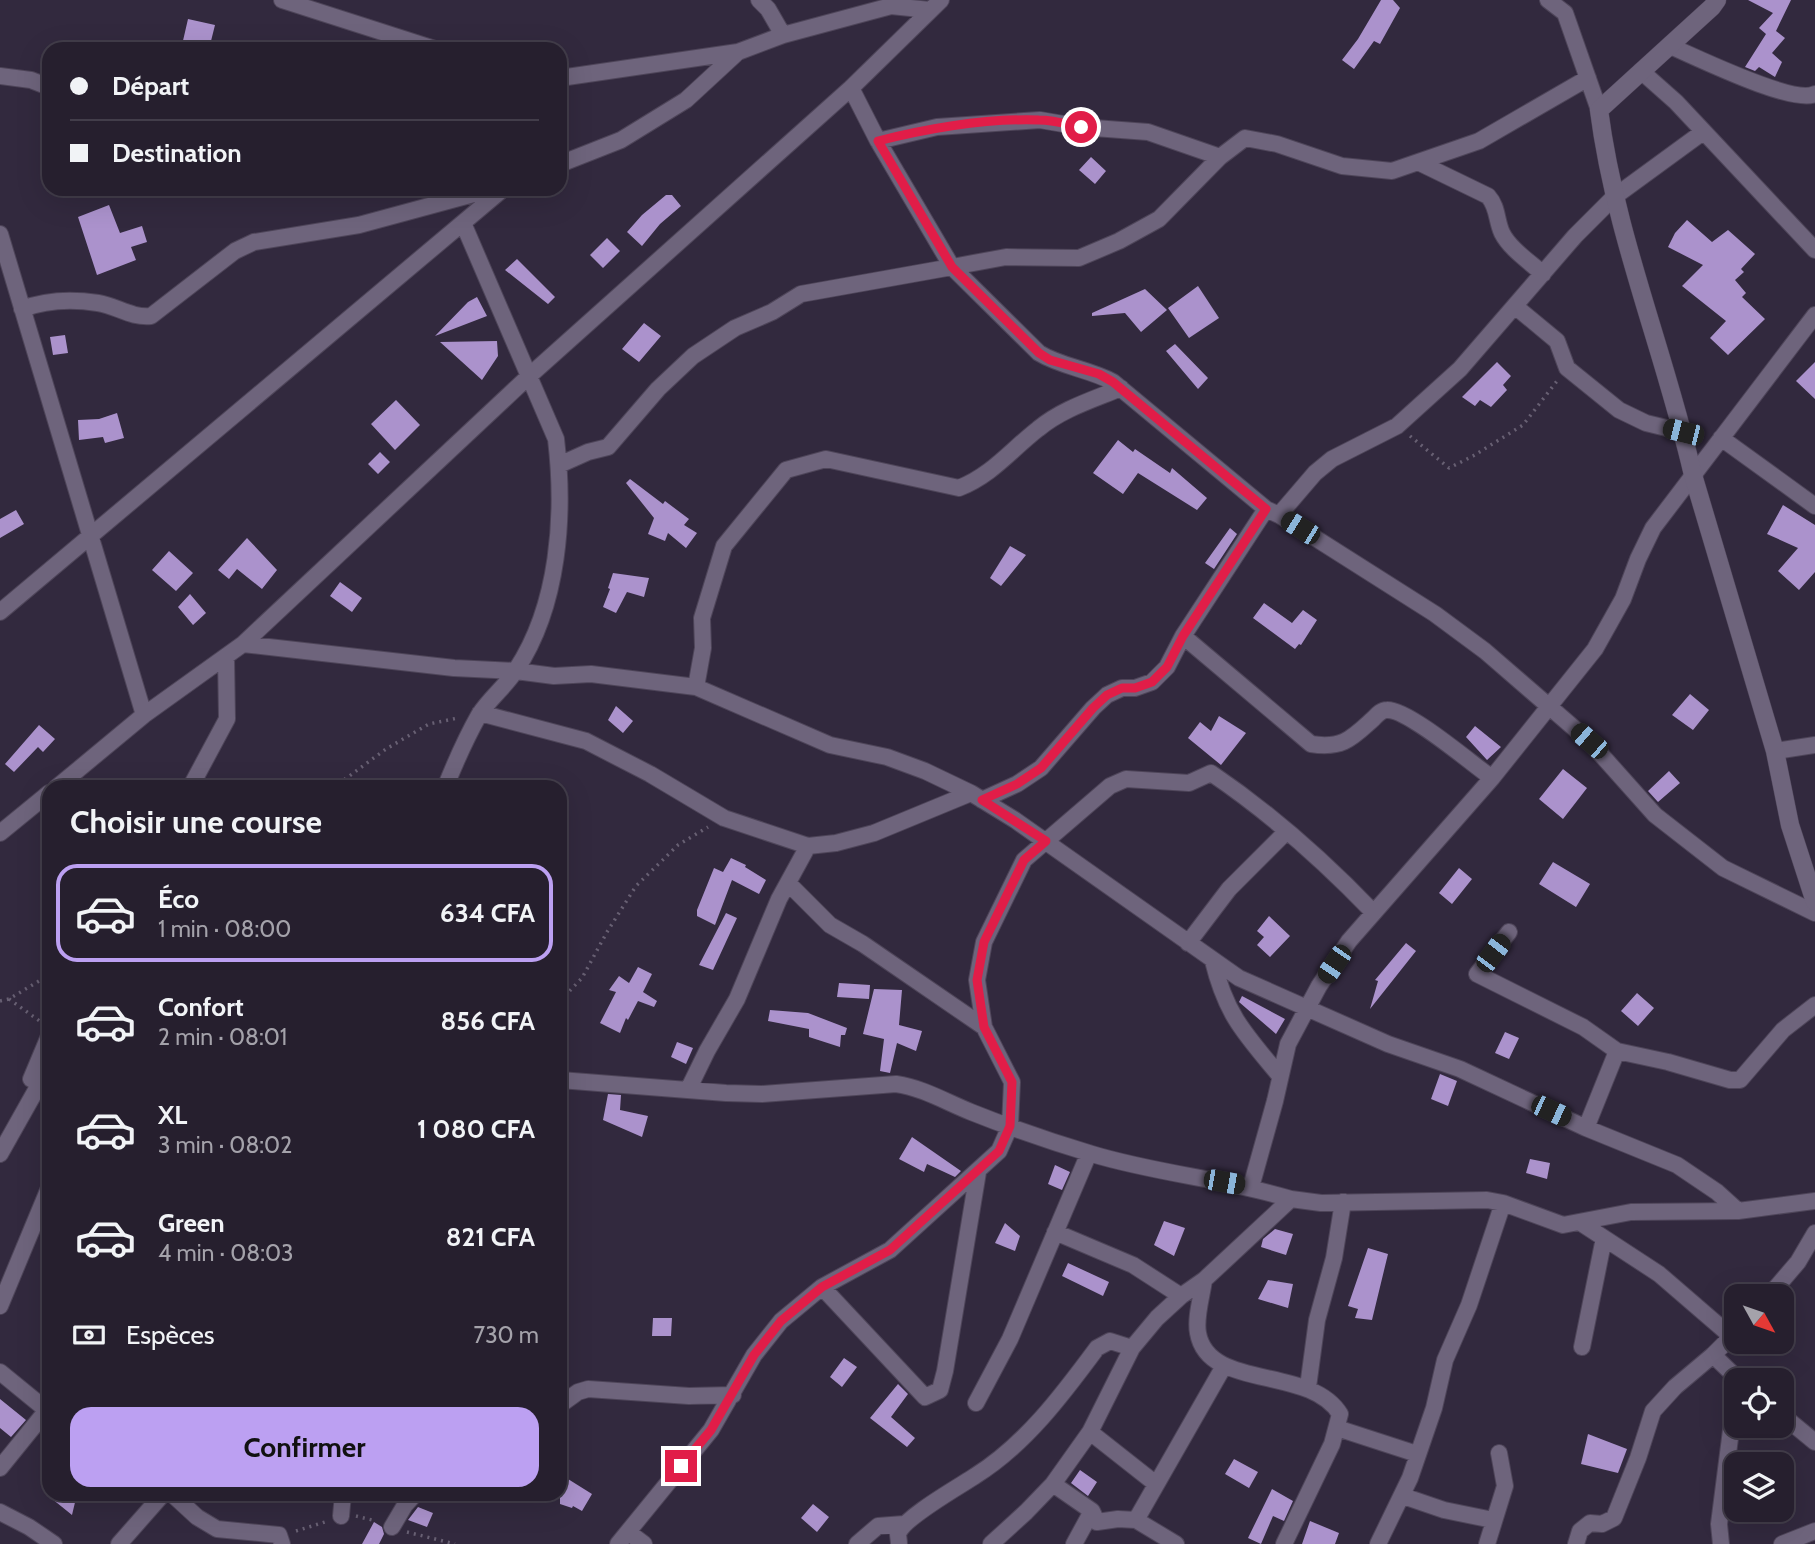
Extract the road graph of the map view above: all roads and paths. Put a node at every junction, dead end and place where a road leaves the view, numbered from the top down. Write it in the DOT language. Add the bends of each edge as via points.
graph roads {
  1 [pos="282,0"];
  2 [pos="759,0"];
  3 [pos="1548,0"];
  4 [pos="1717,0"];
  5 [pos="935,5"];
  6 [pos="1562,6"];
  7 [pos="783,35"];
  8 [pos="413,42"];
  9 [pos="1670,46"];
  10 [pos="738,52"];
  11 [pos="1641,71"];
  12 [pos="0,76"];
  13 [pos="567,77"];
  14 [pos="1588,78"];
  15 [pos="42,84"];
  16 [pos="851,88"];
  17 [pos="1813,98"];
  18 [pos="1599,110"];
  19 [pos="1703,132"];
  20 [pos="878,141"];
  21 [pos="1220,157"];
  22 [pos="567,161"];
  23 [pos="1420,163"];
  24 [pos="466,196"];
  25 [pos="495,196"];
  26 [pos="1614,197"];
  27 [pos="463,223"];
  28 [pos="0,234"];
  29 [pos="1815,250"];
  30 [pos="952,267"];
  31 [pos="1543,274"];
  32 [pos="1516,307"];
  33 [pos="22,309"];
  34 [pos="1815,315"];
  35 [pos="1567,368"];
  36 [pos="527,377"];
  37 [pos="1121,388"];
  38 [pos="1397,426"];
  39 [pos="1683,432"];
  40 [pos="1721,438"];
  41 [pos="559,465"];
  42 [pos="1693,475"];
  43 [pos="1815,506"];
  44 [pos="1273,512"];
  45 [pos="90,534"];
  46 [pos="0,612"];
  47 [pos="1183,636"];
  48 [pos="243,644"];
  49 [pos="226,656"];
  50 [pos="516,671"];
  51 [pos="696,687"];
  52 [pos="1549,706"];
  53 [pos="480,713"];
  54 [pos="144,715"];
  55 [pos="1815,745"];
  56 [pos="1775,751"];
  57 [pos="1492,778"];
  58 [pos="66,780"];
  59 [pos="194,780"];
  60 [pos="344,780"];
  61 [pos="448,780"];
  62 [pos="976,796"];
  63 [pos="42,799"];
  64 [pos="724,818"];
  65 [pos="1286,832"];
  66 [pos="0,833"];
  67 [pos="1046,841"];
  68 [pos="807,846"];
  69 [pos="1811,876"];
  70 [pos="788,883"];
  71 [pos="1815,902"];
  72 [pos="1373,912"];
  73 [pos="1815,913"];
  74 [pos="1509,932"];
  75 [pos="1188,943"];
  76 [pos="1213,961"];
  77 [pos="42,979"];
  78 [pos="567,994"];
  79 [pos="9,999"];
  80 [pos="0,1001"];
  81 [pos="1815,1004"];
  82 [pos="1307,1006"];
  83 [pos="42,1022"];
  84 [pos="984,1027"];
  85 [pos="1617,1051"];
  86 [pos="42,1053"];
  87 [pos="1280,1076"];
  88 [pos="567,1081"];
  89 [pos="42,1083"];
  90 [pos="42,1089"];
  91 [pos="688,1090"];
  92 [pos="1010,1126"];
  93 [pos="1586,1128"];
  94 [pos="1090,1153"];
  95 [pos="0,1154"];
  96 [pos="978,1172"];
  97 [pos="1251,1186"];
  98 [pos="1291,1199"];
  99 [pos="1815,1201"];
  100 [pos="1343,1202"];
  101 [pos="1503,1203"];
  102 [pos="42,1205"];
  103 [pos="1738,1211"];
  104 [pos="1581,1223"];
  105 [pos="1055,1232"];
  106 [pos="1815,1233"];
  107 [pos="1604,1238"];
  108 [pos="1204,1280"];
  109 [pos="1779,1284"];
  110 [pos="822,1287"];
  111 [pos="1181,1296"];
  112 [pos="0,1306"];
  113 [pos="1724,1326"];
  114 [pos="1724,1344"];
  115 [pos="1581,1347"];
  116 [pos="1132,1348"];
  117 [pos="1713,1355"];
  118 [pos="1224,1366"];
  119 [pos="1725,1368"];
  120 [pos="0,1373"];
  121 [pos="1308,1387"];
  122 [pos="733,1395"];
  123 [pos="567,1400"];
  124 [pos="976,1403"];
  125 [pos="42,1406"];
  126 [pos="42,1418"];
  127 [pos="1794,1425"];
  128 [pos="1337,1428"];
  129 [pos="1090,1432"];
  130 [pos="1731,1438"];
  131 [pos="1815,1442"];
  132 [pos="1499,1452"];
  133 [pos="1417,1454"];
  134 [pos="0,1468"];
  135 [pos="1053,1484"];
  136 [pos="1156,1484"];
  137 [pos="1403,1496"];
  138 [pos="157,1501"];
  139 [pos="180,1501"];
  140 [pos="342,1501"];
  141 [pos="409,1501"];
  142 [pos="1092,1511"];
  143 [pos="0,1512"];
  144 [pos="341,1517"];
  145 [pos="1136,1520"];
  146 [pos="1493,1520"];
  147 [pos="904,1524"];
  148 [pos="392,1527"];
  149 [pos="1815,1531"];
  150 [pos="217,1536"];
  151 [pos="623,1538"];
  152 [pos="281,1539"];
  153 [pos="54,1544"];
  154 [pos="119,1544"];
  155 [pos="455,1544"];
  156 [pos="644,1544"];
  157 [pos="857,1544"];
  158 [pos="899,1544"];
  159 [pos="991,1544"];
  160 [pos="1073,1544"];
  161 [pos="1176,1544"];
  162 [pos="1284,1544"];
  163 [pos="1378,1544"];
  164 [pos="1487,1544"];
  165 [pos="1576,1544"];
  166 [pos="1721,1544"];
  167 [pos="1782,1544"];
  1 -- 8 [label="street"];
  2 -- 7 [label="street"];
  3 -- 6 [label="street"];
  4 -- 9 [label="street"];
  5 -- 7 [label="street" via="891,6"];
  5 -- 16 [label="street"];
  6 -- 14 [label="street"];
  7 -- 10 [label="street"];
  9 -- 11 [label="street"];
  9 -- 17 [label="street" via="1769,88"];
  10 -- 13 [label="street"];
  10 -- 22 [label="street" via="686,100 621,140"];
  11 -- 18 [label="street"];
  11 -- 19 [label="street"];
  12 -- 15 [label="street"];
  14 -- 18 [label="street"];
  14 -- 23 [label="street" via="1479,141"];
  16 -- 20 [label="street"];
  16 -- 36 [label="street"];
  18 -- 26 [label="street"];
  19 -- 26 [label="street"];
  19 -- 29 [label="street"];
  20 -- 21 [label="street" via="937,127 1040,120 1148,132"];
  20 -- 30 [label="street"];
  21 -- 23 [label="street" via="1245,138 1342,166 1392,171"];
  21 -- 30 [label="street" via="1159,219 1079,258 1006,257"];
  23 -- 31 [label="street" via="1488,196 1502,233"];
  24 -- 33 [label="street" via="359,225 254,242 235,251 150,316 139,317 99,303 45,301"];
  25 -- 27 [label="street"];
  26 -- 31 [label="street"];
  26 -- 39 [label="street"];
  27 -- 36 [label="street"];
  27 -- 45 [label="street"];
  28 -- 33 [label="street"];
  30 -- 37 [label="street" via="1039,353 1099,374"];
  30 -- 41 [label="street" via="801,294 693,356 608,447"];
  31 -- 32 [label="street"];
  32 -- 35 [label="street" via="1557,341"];
  32 -- 38 [label="street" via="1460,369"];
  33 -- 45 [label="street"];
  34 -- 40 [label="street"];
  35 -- 38 [label="path" via="1523,425 1449,468"];
  35 -- 39 [label="street" via="1619,410 1646,423"];
  36 -- 41 [label="street" via="556,439"];
  36 -- 48 [label="street"];
  37 -- 44 [label="street"];
  37 -- 51 [label="street" via="1060,413 991,472 960,488 826,458 786,470 724,546 702,618 703,648"];
  38 -- 44 [label="street" via="1332,459"];
  39 -- 42 [label="street"];
  40 -- 42 [label="street"];
  40 -- 43 [label="street"];
  41 -- 50 [label="street" via="550,595 540,626"];
  42 -- 52 [label="street" via="1653,528 1607,631"];
  42 -- 56 [label="street"];
  44 -- 47 [label="street"];
  44 -- 52 [label="street" via="1435,614"];
  45 -- 46 [label="street"];
  45 -- 54 [label="street"];
  47 -- 57 [label="street" via="1311,744 1344,743 1380,712 1391,710 1412,719"];
  47 -- 62 [label="street" via="1167,667 1152,682 1107,695 1041,768 1017,784"];
  48 -- 49 [label="street"];
  48 -- 50 [label="street"];
  49 -- 54 [label="street"];
  49 -- 59 [label="street" via="227,719"];
  50 -- 51 [label="street" via="591,674"];
  50 -- 53 [label="street"];
  51 -- 62 [label="street" via="830,745 887,757"];
  52 -- 57 [label="street"];
  52 -- 73 [label="street" via="1589,741 1655,815 1723,868"];
  53 -- 60 [label="path" via="429,724"];
  53 -- 61 [label="street"];
  53 -- 64 [label="street" via="586,741"];
  54 -- 58 [label="street"];
  55 -- 56 [label="street"];
  56 -- 69 [label="street" via="1790,825"];
  57 -- 72 [label="street"];
  62 -- 67 [label="street"];
  62 -- 68 [label="street" via="874,833"];
  63 -- 66 [label="street"];
  64 -- 68 [label="street"];
  64 -- 78 [label="path" via="678,845 636,886 582,978"];
  65 -- 67 [label="street" via="1211,774 1189,783 1126,779 1110,786"];
  65 -- 72 [label="street"];
  65 -- 75 [label="street" via="1229,890"];
  67 -- 75 [label="street"];
  67 -- 84 [label="street" via="1024,860 984,942 977,980"];
  68 -- 70 [label="street"];
  69 -- 71 [label="street"];
  70 -- 84 [label="street" via="830,925"];
  70 -- 91 [label="street" via="742,991"];
  72 -- 82 [label="street"];
  74 -- 85 [label="street" via="1478,974 1583,1027"];
  75 -- 76 [label="street"];
  76 -- 82 [label="street" via="1254,986"];
  76 -- 87 [label="street" via="1233,1018"];
  77 -- 79 [label="path"];
  79 -- 80 [label="path"];
  79 -- 83 [label="path"];
  81 -- 85 [label="street" via="1783,1030 1737,1081"];
  82 -- 87 [label="street" via="1287,1044"];
  82 -- 93 [label="street" via="1388,1044 1460,1069"];
  84 -- 92 [label="street" via="1012,1082"];
  85 -- 93 [label="street"];
  86 -- 89 [label="street" via="31,1079"];
  87 -- 97 [label="street"];
  88 -- 91 [label="street"];
  90 -- 95 [label="street"];
  91 -- 92 [label="street" via="762,1094 896,1084"];
  92 -- 94 [label="street"];
  92 -- 96 [label="street" via="999,1151"];
  93 -- 103 [label="street" via="1677,1165"];
  94 -- 97 [label="street" via="1131,1166"];
  94 -- 105 [label="street"];
  96 -- 110 [label="street" via="890,1250"];
  96 -- 110 [label="street" via="940,1390 925,1397"];
  97 -- 98 [label="street"];
  98 -- 100 [label="street"];
  98 -- 108 [label="street"];
  99 -- 103 [label="street"];
  100 -- 101 [label="street"];
  100 -- 121 [label="street" via="1317,1320"];
  101 -- 104 [label="street" via="1554,1223"];
  101 -- 133 [label="street" via="1445,1360"];
  102 -- 112 [label="street"];
  103 -- 104 [label="street" via="1631,1212"];
  104 -- 107 [label="street"];
  105 -- 111 [label="street" via="1133,1265"];
  105 -- 124 [label="street" via="1010,1339"];
  106 -- 109 [label="street"];
  107 -- 113 [label="street"];
  107 -- 115 [label="street"];
  108 -- 111 [label="street"];
  108 -- 118 [label="street" via="1198,1335 1202,1347"];
  110 -- 122 [label="street" via="771,1332"];
  111 -- 116 [label="street"];
  114 -- 117 [label="street"];
  116 -- 129 [label="street"];
  116 -- 147 [label="street" via="1110,1340 1097,1348 1020,1441"];
  117 -- 119 [label="street"];
  117 -- 165 [label="street" via="1653,1411 1614,1518 1590,1523 1580,1531"];
  118 -- 121 [label="street"];
  118 -- 136 [label="street"];
  120 -- 125 [label="street"];
  121 -- 128 [label="street" via="1337,1409"];
  122 -- 123 [label="street" via="588,1389"];
  122 -- 151 [label="street" via="711,1430"];
  126 -- 134 [label="street"];
  127 -- 131 [label="street"];
  128 -- 133 [label="street"];
  128 -- 162 [label="street"];
  129 -- 135 [label="street"];
  129 -- 136 [label="street"];
  130 -- 166 [label="street" via="1719,1524"];
  132 -- 146 [label="street" via="1505,1486"];
  133 -- 137 [label="street"];
  135 -- 142 [label="street"];
  135 -- 159 [label="street"];
  136 -- 145 [label="street"];
  137 -- 146 [label="street"];
  137 -- 163 [label="street"];
  138 -- 154 [label="street"];
  139 -- 150 [label="street"];
  140 -- 144 [label="street"];
  141 -- 148 [label="street"];
  142 -- 145 [label="street" via="1097,1522"];
  142 -- 160 [label="street"];
  143 -- 153 [label="street"];
  144 -- 148 [label="path" via="358,1516"];
  144 -- 152 [label="path"];
  145 -- 161 [label="street"];
  146 -- 164 [label="street"];
  147 -- 157 [label="street" via="878,1526"];
  147 -- 158 [label="street"];
  148 -- 155 [label="path"];
  149 -- 167 [label="street"];
  150 -- 152 [label="street"];
  151 -- 156 [label="street"];
}
